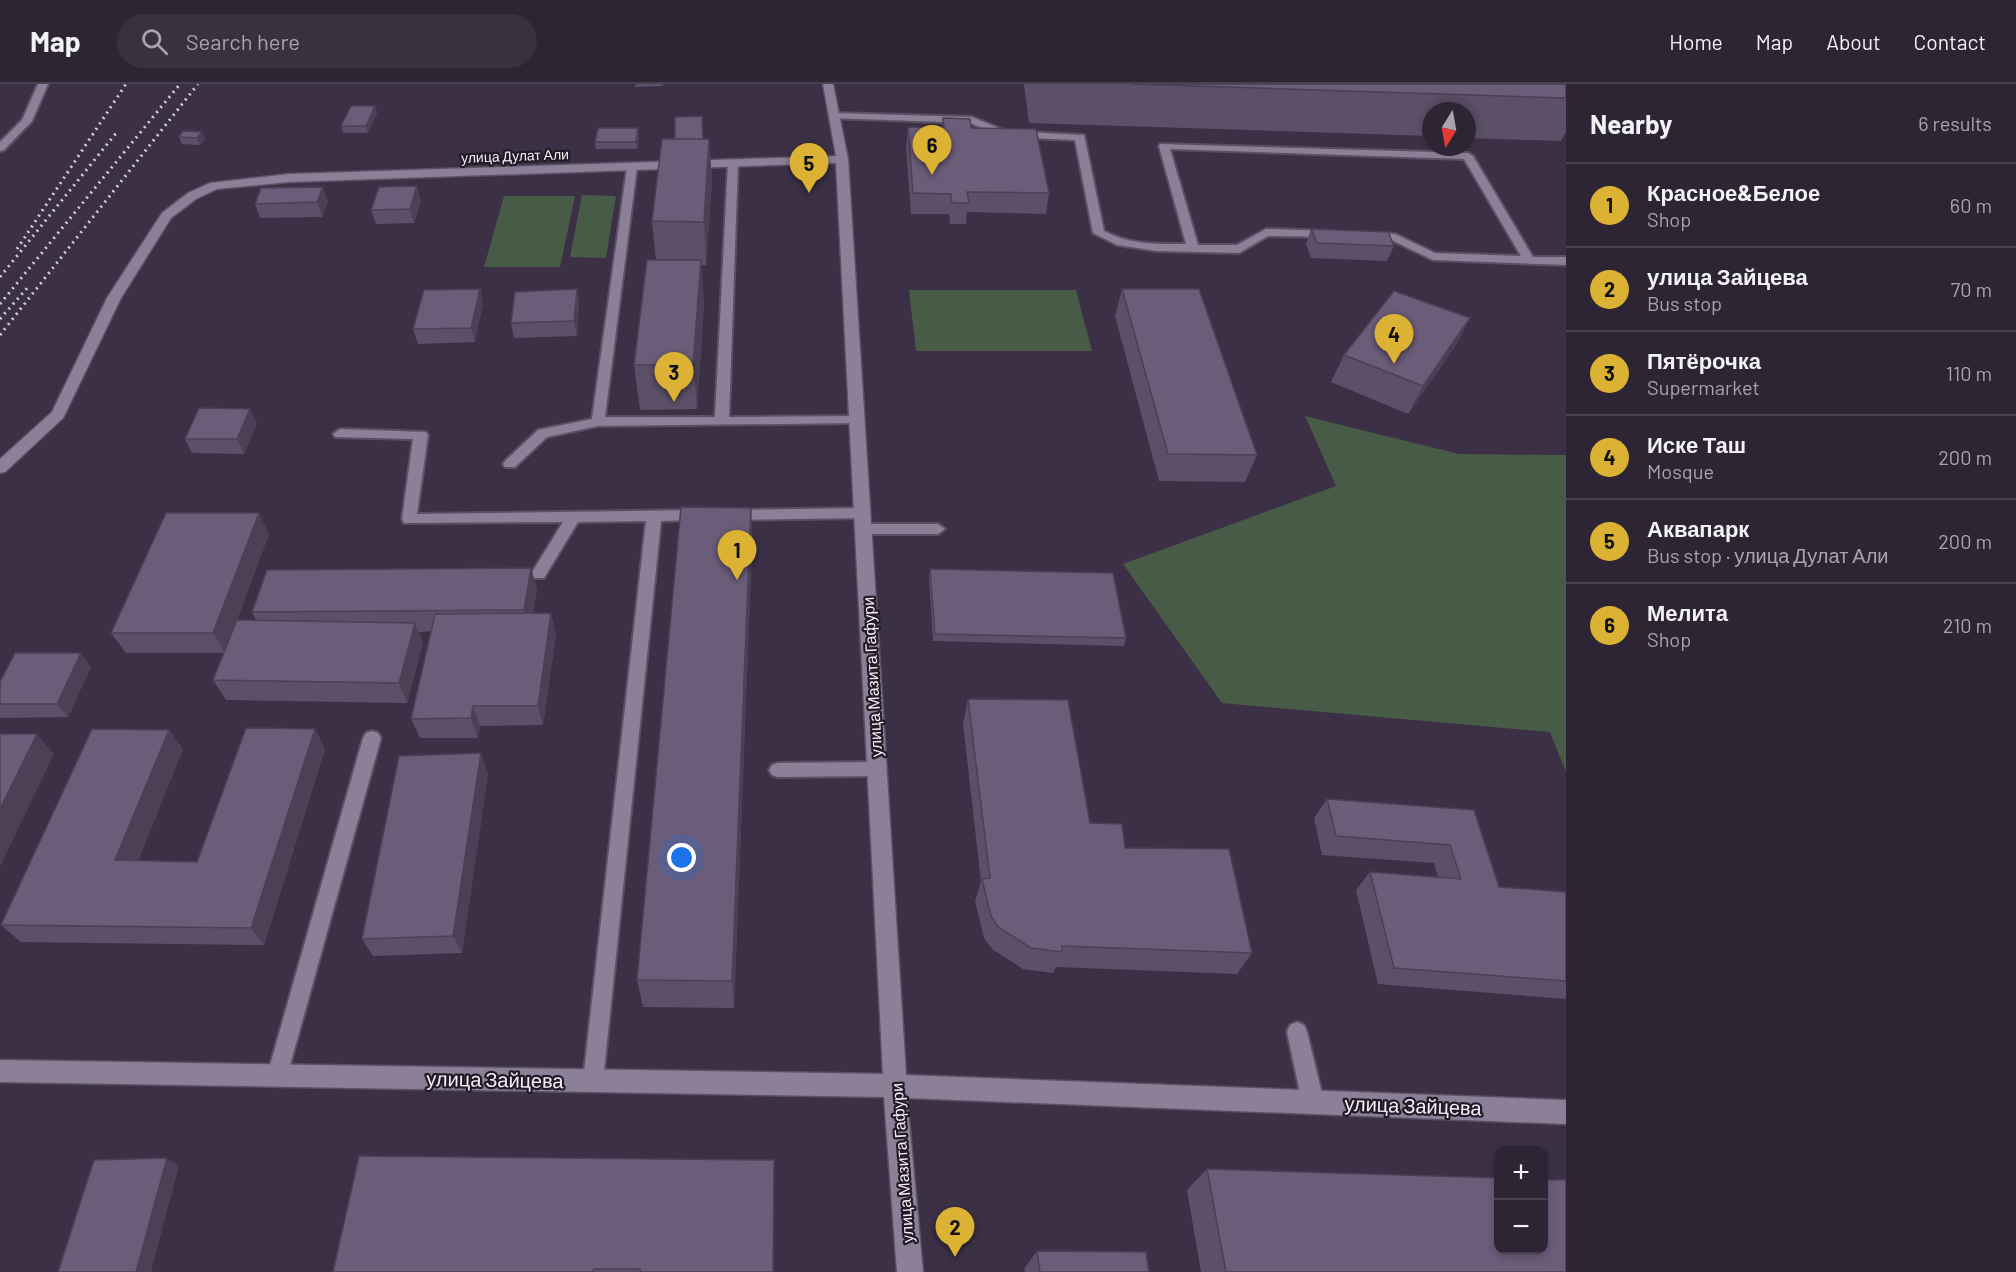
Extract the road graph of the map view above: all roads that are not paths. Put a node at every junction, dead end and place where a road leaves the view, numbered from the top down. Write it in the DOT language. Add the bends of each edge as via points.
graph roads {
  1 [pos="43,84"];
  2 [pos="828,84"];
  3 [pos="834,116"];
  4 [pos="0,148"];
  5 [pos="842,159"];
  6 [pos="733,163"];
  7 [pos="632,167"];
  8 [pos="1192,248"];
  9 [pos="1529,260"];
  10 [pos="1566,261"];
  11 [pos="857,420"];
  12 [pos="722,421"];
  13 [pos="598,422"];
  14 [pos="340,434"];
  15 [pos="510,464"];
  16 [pos="0,468"];
  17 [pos="654,516"];
  18 [pos="573,517"];
  19 [pos="863,521"];
  20 [pos="938,529"];
  21 [pos="539,574"];
  22 [pos="372,738"];
  23 [pos="877,769"];
  24 [pos="778,770"];
  25 [pos="1297,1032"];
  26 [pos="0,1071"];
  27 [pos="277,1076"];
  28 [pos="593,1081"];
  29 [pos="895,1086"];
  30 [pos="1313,1102"];
  31 [pos="1566,1112"];
  32 [pos="910,1272"];
  1 -- 4 [label="lane" via="27,121"];
  2 -- 3 [label="street, улица Мазита Гафури"];
  3 -- 5 [label="street, улица Мазита Гафури"];
  3 -- 8 [label="lane" via="972,120 1004,134 1080,137 1099,233 1126,246"];
  5 -- 6 [label="street, улица Дулат Али"];
  5 -- 11 [label="street, улица Мазита Гафури"];
  6 -- 7 [label="street, улица Дулат Али"];
  6 -- 12 [label="lane"];
  7 -- 13 [label="lane"];
  7 -- 16 [label="street, улица Дулат Али" via="289,178 214,186 192,196 166,216 114,298 58,415"];
  8 -- 9 [label="lane" via="1239,249 1266,232 1391,236 1433,256"];
  8 -- 9 [label="lane" via="1164,146 1468,156"];
  9 -- 10 [label="lane"];
  11 -- 12 [label="lane"];
  11 -- 19 [label="street, улица Мазита Гафури"];
  12 -- 13 [label="lane"];
  13 -- 15 [label="lane" via="543,433"];
  14 -- 18 [label="lane" via="421,435 409,519"];
  17 -- 18 [label="lane"];
  17 -- 19 [label="lane"];
  17 -- 28 [label="lane"];
  18 -- 21 [label="lane"];
  19 -- 20 [label="lane"];
  19 -- 23 [label="street, улица Мазита Гафури"];
  22 -- 27 [label="lane"];
  23 -- 24 [label="lane"];
  23 -- 29 [label="street, улица Мазита Гафури"];
  25 -- 30 [label="lane"];
  26 -- 27 [label="street, улица Зайцева"];
  27 -- 28 [label="street, улица Зайцева"];
  28 -- 29 [label="street, улица Зайцева"];
  29 -- 30 [label="street, улица Зайцева"];
  29 -- 32 [label="street, улица Мазита Гафури"];
  30 -- 31 [label="street, улица Зайцева"];
}
